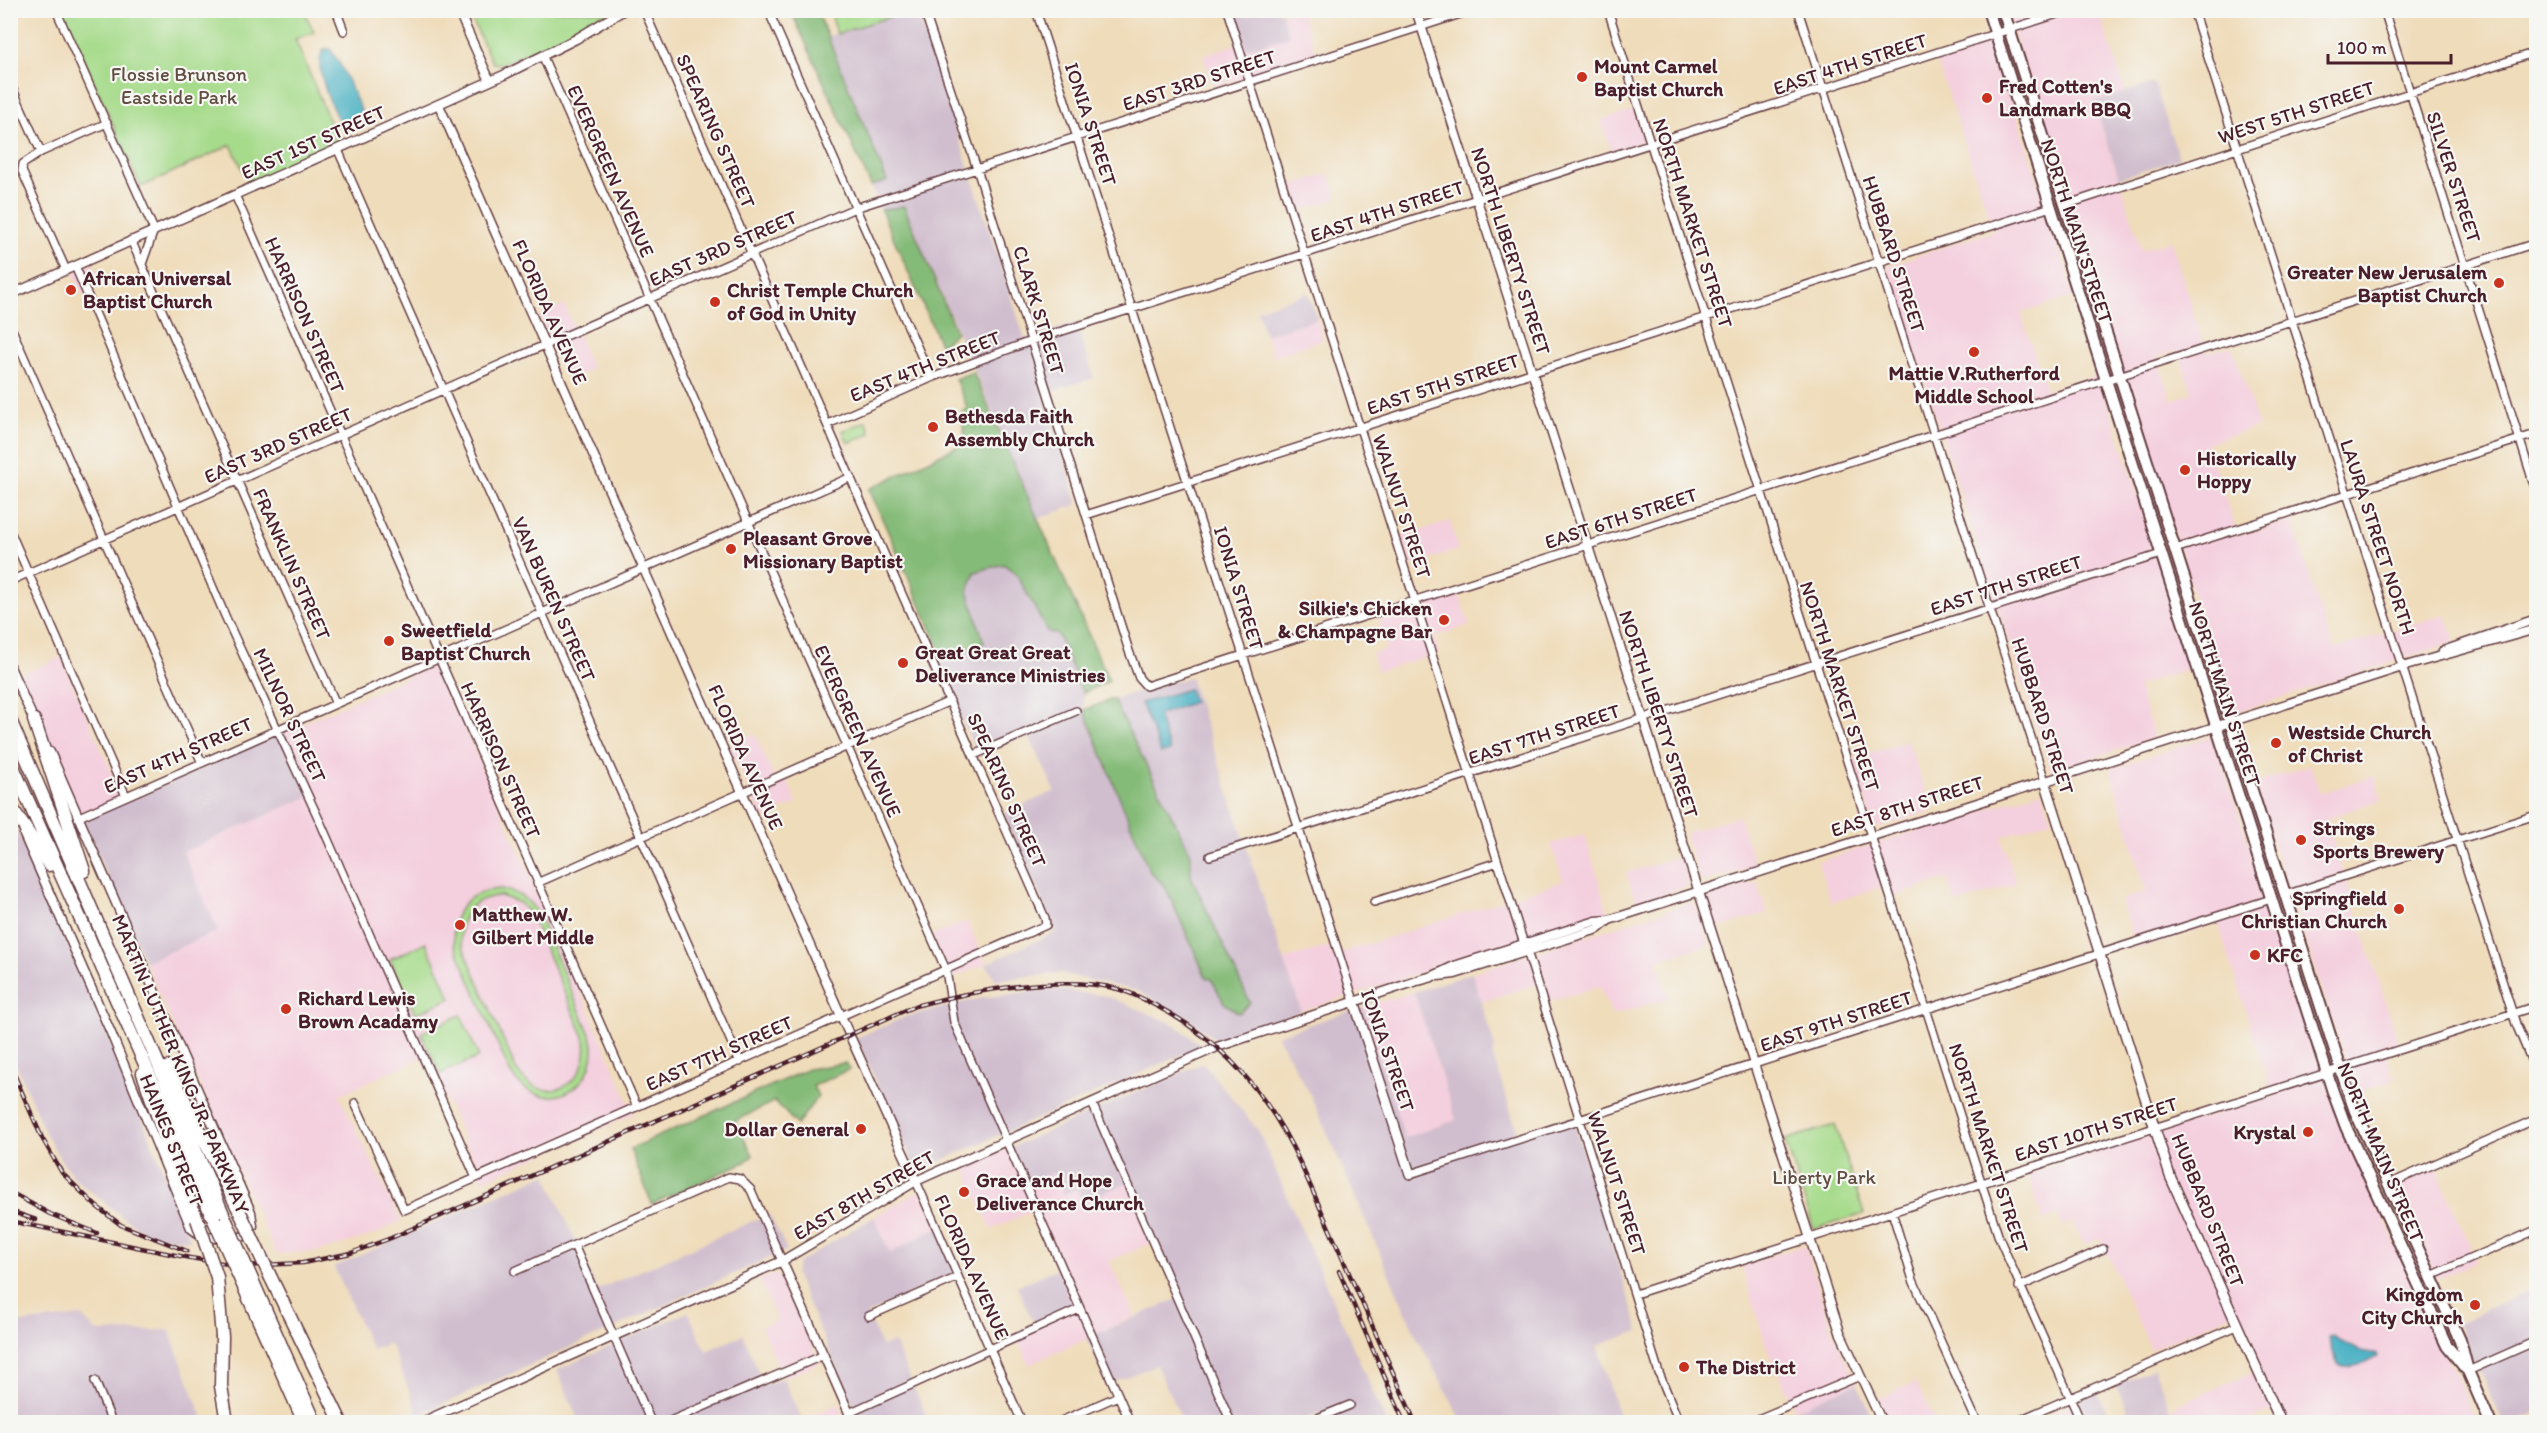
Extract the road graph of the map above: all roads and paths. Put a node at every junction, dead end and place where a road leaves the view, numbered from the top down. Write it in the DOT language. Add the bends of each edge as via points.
graph roads {
  1 [pos="56,10"];
  2 [pos="336,10"];
  3 [pos="458,10"];
  4 [pos="624,10"];
  5 [pos="645,10"];
  6 [pos="768,10"];
  7 [pos="924,10"];
  8 [pos="1036,10"];
  9 [pos="1227,10"];
  10 [pos="1416,10"];
  11 [pos="1473,10"];
  12 [pos="1608,10"];
  13 [pos="1798,10"];
  14 [pos="1988,10"];
  15 [pos="2003,10"];
  16 [pos="2070,10"];
  17 [pos="2193,10"];
  18 [pos="2384,10"];
  19 [pos="1422,27"];
  20 [pos="2009,30"];
  21 [pos="345,31"];
  22 [pos="1995,34"];
  23 [pos="2536,52"];
  24 [pos="543,57"];
  25 [pos="490,81"];
  26 [pos="1249,82"];
  27 [pos="10,83"];
  28 [pos="1823,89"];
  29 [pos="2410,93"];
  30 [pos="439,105"];
  31 [pos="107,123"];
  32 [pos="1076,137"];
  33 [pos="1650,145"];
  34 [pos="2237,148"];
  35 [pos="338,150"];
  36 [pos="41,152"];
  37 [pos="977,169"];
  38 [pos="235,195"];
  39 [pos="1477,199"];
  40 [pos="2065,205"];
  41 [pos="2051,207"];
  42 [pos="855,208"];
  43 [pos="154,230"];
  44 [pos="131,240"];
  45 [pos="2536,243"];
  46 [pos="753,253"];
  47 [pos="1305,255"];
  48 [pos="1878,262"];
  49 [pos="142,264"];
  50 [pos="75,266"];
  51 [pos="2465,266"];
  52 [pos="66,270"];
  53 [pos="10,295"];
  54 [pos="649,299"];
  55 [pos="1132,310"];
  56 [pos="1706,318"];
  57 [pos="2293,321"];
  58 [pos="10,325"];
  59 [pos="1031,341"];
  60 [pos="546,345"];
  61 [pos="1533,373"];
  62 [pos="2120,376"];
  63 [pos="931,378"];
  64 [pos="2106,380"];
  65 [pos="443,389"];
  66 [pos="828,424"];
  67 [pos="1360,428"];
  68 [pos="2536,434"];
  69 [pos="340,435"];
  70 [pos="1933,435"];
  71 [pos="2520,439"];
  72 [pos="851,477"];
  73 [pos="237,481"];
  74 [pos="1187,483"];
  75 [pos="1761,491"];
  76 [pos="2536,491"];
  77 [pos="2348,494"];
  78 [pos="179,507"];
  79 [pos="1086,515"];
  80 [pos="748,522"];
  81 [pos="10,531"];
  82 [pos="105,540"];
  83 [pos="1588,546"];
  84 [pos="2175,549"];
  85 [pos="2161,554"];
  86 [pos="644,568"];
  87 [pos="29,573"];
  88 [pos="10,581"];
  89 [pos="1414,601"];
  90 [pos="1989,608"];
  91 [pos="542,613"];
  92 [pos="2536,619"];
  93 [pos="2536,629"];
  94 [pos="1241,657"];
  95 [pos="439,659"];
  96 [pos="1816,664"];
  97 [pos="10,667"];
  98 [pos="2402,667"];
  99 [pos="1146,686"];
  100 [pos="950,701"];
  101 [pos="336,704"];
  102 [pos="1076,711"];
  103 [pos="1643,719"];
  104 [pos="10,720"];
  105 [pos="34,720"];
  106 [pos="2230,722"];
  107 [pos="2216,726"];
  108 [pos="278,730"];
  109 [pos="846,746"];
  110 [pos="974,755"];
  111 [pos="10,760"];
  112 [pos="202,763"];
  113 [pos="1470,774"];
  114 [pos="2045,781"];
  115 [pos="743,791"];
  116 [pos="126,796"];
  117 [pos="12,807"];
  118 [pos="1943,814"];
  119 [pos="2536,815"];
  120 [pos="79,817"];
  121 [pos="1929,818"];
  122 [pos="1297,829"];
  123 [pos="640,837"];
  124 [pos="1872,837"];
  125 [pos="2457,841"];
  126 [pos="1210,856"];
  127 [pos="1498,862"];
  128 [pos="537,883"];
  129 [pos="1698,891"];
  130 [pos="2285,895"];
  131 [pos="2271,899"];
  132 [pos="1374,902"];
  133 [pos="79,917"];
  134 [pos="1046,925"];
  135 [pos="104,935"];
  136 [pos="1525,948"];
  137 [pos="2099,954"];
  138 [pos="946,970"];
  139 [pos="122,975"];
  140 [pos="1431,977"];
  141 [pos="1420,980"];
  142 [pos="1354,1002"];
  143 [pos="2536,1006"];
  144 [pos="1926,1010"];
  145 [pos="2513,1014"];
  146 [pos="842,1017"];
  147 [pos="137,1048"];
  148 [pos="740,1062"];
  149 [pos="1754,1065"];
  150 [pos="2340,1068"];
  151 [pos="2536,1071"];
  152 [pos="2327,1073"];
  153 [pos="355,1103"];
  154 [pos="1092,1103"];
  155 [pos="637,1107"];
  156 [pos="2536,1119"];
  157 [pos="1580,1120"];
  158 [pos="2155,1127"];
  159 [pos="1005,1141"];
  160 [pos="1410,1174"];
  161 [pos="476,1178"];
  162 [pos="916,1181"];
  163 [pos="1982,1183"];
  164 [pos="2389,1184"];
  165 [pos="1892,1212"];
  166 [pos="220,1220"];
  167 [pos="2536,1230"];
  168 [pos="1809,1238"];
  169 [pos="574,1245"];
  170 [pos="2103,1249"];
  171 [pos="782,1261"];
  172 [pos="515,1271"];
  173 [pos="2431,1276"];
  174 [pos="958,1277"];
  175 [pos="2019,1287"];
  176 [pos="1635,1294"];
  177 [pos="1079,1309"];
  178 [pos="869,1316"];
  179 [pos="2237,1326"];
  180 [pos="614,1336"];
  181 [pos="2536,1341"];
  182 [pos="990,1350"];
  183 [pos="824,1355"];
  184 [pos="2468,1371"];
  185 [pos="1860,1376"];
  186 [pos="95,1381"];
  187 [pos="1118,1396"];
  188 [pos="2071,1398"];
  189 [pos="1350,1405"];
  190 [pos="849,1413"];
  191 [pos="112,1422"];
  192 [pos="227,1422"];
  193 [pos="304,1422"];
  194 [pos="315,1422"];
  195 [pos="342,1422"];
  196 [pos="422,1422"];
  197 [pos="651,1422"];
  198 [pos="668,1422"];
  199 [pos="853,1422"];
  200 [pos="1022,1422"];
  201 [pos="1059,1422"];
  202 [pos="1130,1422"];
  203 [pos="1231,1422"];
  204 [pos="1308,1422"];
  205 [pos="1679,1422"];
  206 [pos="1751,1422"];
  207 [pos="1882,1422"];
  208 [pos="1977,1422"];
  209 [pos="2015,1422"];
  210 [pos="2081,1422"];
  211 [pos="2281,1422"];
  212 [pos="2490,1422"];
  1 -- 31 [label="street"];
  2 -- 21 [label="street"];
  3 -- 25 [label="street"];
  4 -- 24 [label="street, EAST 1ST STREET"];
  5 -- 46 [label="street, SPEARING STREET"];
  6 -- 42 [label="street"];
  7 -- 37 [label="street, CLARK STREET"];
  8 -- 32 [label="street, IONIA STREET"];
  9 -- 26 [label="street, WALNUT STREET"];
  10 -- 19 [label="street, NORTH LIBERTY STREET"];
  11 -- 19 [label="street, EAST 3RD STREET"];
  12 -- 33 [label="street, NORTH MARKET STREET"];
  13 -- 28 [label="street, HUBBARD STREET"];
  14 -- 22 [label="main road, NORTH MAIN STREET"];
  15 -- 20 [label="main road, NORTH MAIN STREET"];
  16 -- 20 [label="street, EAST 4TH STREET"];
  17 -- 34 [label="street, LAURA STREET NORTH"];
  18 -- 29 [label="street, SILVER STREET"];
  19 -- 26 [label="street, EAST 3RD STREET"];
  19 -- 39 [label="street, NORTH LIBERTY STREET"];
  20 -- 22 [label="street, EAST 4TH STREET"];
  20 -- 40 [label="main road, NORTH MAIN STREET"];
  22 -- 28 [label="street, EAST 4TH STREET"];
  22 -- 41 [label="main road, NORTH MAIN STREET"];
  23 -- 29 [label="street, WEST 5TH STREET"];
  24 -- 25 [label="street, EAST 1ST STREET"];
  24 -- 54 [label="street, EVERGREEN AVENUE"];
  25 -- 30 [label="street, EAST 1ST STREET"];
  26 -- 32 [label="street, EAST 3RD STREET"];
  26 -- 47 [label="street, WALNUT STREET"];
  27 -- 36 [label="street"];
  28 -- 33 [label="street, EAST 4TH STREET"];
  28 -- 48 [label="street, HUBBARD STREET"];
  29 -- 34 [label="street, WEST 5TH STREET"];
  29 -- 51 [label="street, SILVER STREET"];
  30 -- 35 [label="street, EAST 1ST STREET"];
  30 -- 60 [label="street, FLORIDA AVENUE"];
  31 -- 36 [label="street"];
  31 -- 43 [label="street"];
  32 -- 37 [label="street, EAST 3RD STREET"];
  32 -- 55 [label="street, IONIA STREET"];
  33 -- 39 [label="street, EAST 4TH STREET"];
  33 -- 56 [label="street, NORTH MARKET STREET"];
  34 -- 40 [label="street, WEST 5TH STREET"];
  34 -- 57 [label="street, LAURA STREET NORTH"];
  35 -- 38 [label="street, EAST 1ST STREET"];
  35 -- 65 [label="street, VAN BUREN STREET"];
  36 -- 52 [label="street" via="25,161 22,171"];
  37 -- 42 [label="street, EAST 3RD STREET"];
  37 -- 59 [label="street, CLARK STREET"];
  38 -- 43 [label="street, EAST 1ST STREET"];
  38 -- 69 [label="street, HARRISON STREET"];
  39 -- 47 [label="street, EAST 4TH STREET"];
  39 -- 61 [label="street, NORTH LIBERTY STREET"];
  40 -- 62 [label="main road, NORTH MAIN STREET"];
  41 -- 48 [label="street, EAST 5TH STREET"];
  41 -- 64 [label="main road, NORTH MAIN STREET"];
  42 -- 46 [label="street, EAST 3RD STREET"];
  42 -- 63 [label="street"];
  43 -- 44 [label="street, EAST 1ST STREET"];
  43 -- 49 [label="street"];
  44 -- 49 [label="street, FRANKLIN STREET"];
  44 -- 50 [label="street, EAST 1ST STREET"];
  45 -- 51 [label="street, EAST 6TH STREET"];
  46 -- 54 [label="street, EAST 3RD STREET"];
  46 -- 66 [label="street, SPEARING STREET"];
  47 -- 55 [label="street, EAST 4TH STREET"];
  47 -- 67 [label="street, WALNUT STREET"];
  48 -- 56 [label="street, EAST 5TH STREET"];
  48 -- 70 [label="street, HUBBARD STREET"];
  49 -- 73 [label="street, FRANKLIN STREET"];
  50 -- 52 [label="street, EAST 1ST STREET"];
  50 -- 78 [label="street, MILNOR STREET"];
  51 -- 57 [label="street, EAST 6TH STREET"];
  51 -- 71 [label="street, SILVER STREET"];
  52 -- 53 [label="street, EAST 1ST STREET"];
  54 -- 60 [label="street, EAST 3RD STREET"];
  54 -- 80 [label="street, EVERGREEN AVENUE"];
  55 -- 59 [label="street, EAST 4TH STREET"];
  55 -- 74 [label="street, IONIA STREET"];
  56 -- 61 [label="street, EAST 5TH STREET"];
  56 -- 75 [label="street, NORTH MARKET STREET"];
  57 -- 62 [label="street, EAST 6TH STREET"];
  57 -- 77 [label="street, LAURA STREET NORTH"];
  58 -- 82 [label="street"];
  59 -- 63 [label="street, EAST 4TH STREET"];
  59 -- 79 [label="street, CLARK STREET"];
  60 -- 65 [label="street, EAST 3RD STREET"];
  60 -- 86 [label="street, FLORIDA AVENUE"];
  61 -- 67 [label="street, EAST 5TH STREET"];
  61 -- 83 [label="street, NORTH LIBERTY STREET"];
  62 -- 64 [label="street, EAST 6TH STREET"];
  62 -- 84 [label="main road, NORTH MAIN STREET"];
  63 -- 66 [label="street, EAST 4TH STREET"];
  64 -- 70 [label="street, EAST 6TH STREET"];
  64 -- 85 [label="main road, NORTH MAIN STREET"];
  65 -- 69 [label="street, EAST 3RD STREET"];
  65 -- 91 [label="street, VAN BUREN STREET"];
  66 -- 72 [label="street, SPEARING STREET"];
  67 -- 74 [label="street, EAST 5TH STREET"];
  67 -- 89 [label="street, WALNUT STREET"];
  68 -- 71 [label="street"];
  69 -- 73 [label="street, EAST 3RD STREET"];
  69 -- 95 [label="street, HARRISON STREET"];
  70 -- 75 [label="street, EAST 6TH STREET"];
  70 -- 90 [label="street, HUBBARD STREET"];
  71 -- 76 [label="street, SILVER STREET"];
  71 -- 77 [label="street"];
  72 -- 80 [label="street, EAST 4TH STREET"];
  72 -- 100 [label="street, SPEARING STREET"];
  73 -- 78 [label="street, EAST 3RD STREET"];
  73 -- 101 [label="street, FRANKLIN STREET"];
  74 -- 79 [label="street, EAST 5TH STREET"];
  74 -- 94 [label="street, IONIA STREET"];
  75 -- 83 [label="street, EAST 6TH STREET"];
  75 -- 96 [label="street, NORTH MARKET STREET"];
  77 -- 84 [label="street"];
  77 -- 98 [label="street, LAURA STREET NORTH"];
  78 -- 82 [label="street, EAST 3RD STREET"];
  78 -- 108 [label="street, MILNOR STREET"];
  79 -- 99 [label="street, CLARK STREET" via="1129,651"];
  80 -- 86 [label="street, EAST 4TH STREET"];
  80 -- 109 [label="street, EVERGREEN AVENUE"];
  81 -- 87 [label="street"];
  82 -- 87 [label="street, EAST 3RD STREET"];
  82 -- 112 [label="street"];
  83 -- 89 [label="street, EAST 6TH STREET"];
  83 -- 103 [label="street, NORTH LIBERTY STREET"];
  84 -- 106 [label="main road, NORTH MAIN STREET"];
  85 -- 90 [label="street, EAST 7TH STREET"];
  85 -- 107 [label="main road, NORTH MAIN STREET"];
  86 -- 91 [label="street, EAST 4TH STREET"];
  86 -- 115 [label="street, FLORIDA AVENUE"];
  87 -- 88 [label="street, EAST 3RD STREET"];
  87 -- 116 [label="street"];
  89 -- 94 [label="street, EAST 6TH STREET"];
  89 -- 113 [label="street, WALNUT STREET"];
  90 -- 96 [label="street, EAST 7TH STREET"];
  90 -- 114 [label="street, HUBBARD STREET"];
  91 -- 95 [label="street, EAST 4TH STREET"];
  91 -- 123 [label="street, VAN BUREN STREET"];
  92 -- 98 [label="street"];
  93 -- 98 [label="street"];
  94 -- 99 [label="street, EAST 6TH STREET"];
  94 -- 122 [label="street, IONIA STREET"];
  95 -- 101 [label="street, EAST 4TH STREET"];
  95 -- 128 [label="street, HARRISON STREET"];
  96 -- 103 [label="street, EAST 7TH STREET"];
  96 -- 124 [label="street, NORTH MARKET STREET"];
  97 -- 105 [label="street, HAINES STREET"];
  98 -- 106 [label="street, EAST 8TH STREET"];
  98 -- 125 [label="street, LAURA STREET NORTH"];
  100 -- 109 [label="street"];
  100 -- 110 [label="street, SPEARING STREET"];
  101 -- 108 [label="street, EAST 4TH STREET"];
  102 -- 110 [label="street"];
  103 -- 113 [label="street, EAST 7TH STREET"];
  103 -- 129 [label="street, NORTH LIBERTY STREET"];
  104 -- 135 [label="highway, MARTIN LUTHER KING JR. PARKWAY"];
  105 -- 120 [label="street, HAINES STREET"];
  105 -- 135 [label="highway"];
  106 -- 107 [label="street, EAST 8TH STREET"];
  106 -- 130 [label="main road, NORTH MAIN STREET"];
  107 -- 114 [label="street, EAST 8TH STREET"];
  107 -- 131 [label="main road, NORTH MAIN STREET"];
  108 -- 112 [label="street, EAST 4TH STREET"];
  108 -- 161 [label="street, MILNOR STREET"];
  109 -- 115 [label="street"];
  109 -- 138 [label="street, EVERGREEN AVENUE"];
  110 -- 134 [label="street, SPEARING STREET"];
  111 -- 133 [label="highway, MARTIN LUTHER KING JR. PARKWAY"];
  112 -- 116 [label="street, EAST 4TH STREET"];
  113 -- 122 [label="street, EAST 7TH STREET"];
  113 -- 127 [label="street, WALNUT STREET"];
  114 -- 118 [label="street, EAST 8TH STREET"];
  114 -- 137 [label="main road, HUBBARD STREET"];
  115 -- 123 [label="street"];
  115 -- 146 [label="street, FLORIDA AVENUE"];
  116 -- 120 [label="street, EAST 4TH STREET"];
  117 -- 120 [label="street, HAINES STREET" via="188,1221 202,1235 243,1237 253,1226 251,1212"];
  117 -- 133 [label="highway"];
  118 -- 121 [label="main road, EAST 8TH STREET"];
  119 -- 125 [label="street"];
  121 -- 124 [label="street, EAST 8TH STREET"];
  122 -- 126 [label="street, EAST 7TH STREET"];
  122 -- 142 [label="street, IONIA STREET"];
  123 -- 128 [label="street"];
  123 -- 148 [label="street, VAN BUREN STREET"];
  124 -- 129 [label="street, EAST 8TH STREET"];
  124 -- 144 [label="street, NORTH MARKET STREET"];
  125 -- 130 [label="street"];
  125 -- 145 [label="street, LAURA STREET NORTH"];
  127 -- 132 [label="street"];
  127 -- 136 [label="street, WALNUT STREET"];
  128 -- 155 [label="street, HARRISON STREET"];
  129 -- 136 [label="street, EAST 8TH STREET" via="1608,920 1598,929"];
  129 -- 149 [label="street, NORTH LIBERTY STREET"];
  130 -- 150 [label="main road, NORTH MAIN STREET"];
  131 -- 137 [label="street, EAST 9TH STREET"];
  131 -- 152 [label="main road, NORTH MAIN STREET"];
  133 -- 147 [label="highway, MARTIN LUTHER KING JR. PARKWAY"];
  134 -- 138 [label="street, EAST 7TH STREET"];
  135 -- 139 [label="highway, MARTIN LUTHER KING JR. PARKWAY"];
  136 -- 140 [label="street, EAST 8TH STREET" via="1455,974"];
  136 -- 157 [label="street, WALNUT STREET"];
  137 -- 144 [label="street, EAST 9TH STREET"];
  137 -- 158 [label="main road, HUBBARD STREET"];
  138 -- 146 [label="street, EAST 7TH STREET"];
  138 -- 159 [label="street, EVERGREEN AVENUE" via="954,1023"];
  139 -- 166 [label="highway, MARTIN LUTHER KING JR. PARKWAY"];
  139 -- 195 [label="highway, bridge"];
  140 -- 141 [label="main road, EAST 8TH STREET"];
  141 -- 142 [label="street, EAST 8TH STREET"];
  142 -- 154 [label="street, EAST 8TH STREET" via="1234,1041"];
  142 -- 160 [label="main road, IONIA STREET"];
  143 -- 145 [label="street, EAST 10TH STREET"];
  144 -- 149 [label="street, EAST 9TH STREET"];
  144 -- 163 [label="street, NORTH MARKET STREET"];
  145 -- 150 [label="street, EAST 10TH STREET"];
  145 -- 151 [label="street, LAURA STREET NORTH"];
  146 -- 148 [label="street, EAST 7TH STREET"];
  146 -- 162 [label="street, FLORIDA AVENUE"];
  147 -- 166 [label="highway, MARTIN LUTHER KING JR. PARKWAY"];
  147 -- 192 [label="highway, bridge" via="155,1114 217,1277 221,1386"];
  148 -- 155 [label="street, EAST 7TH STREET"];
  149 -- 157 [label="street, EAST 9TH STREET"];
  149 -- 168 [label="street, NORTH LIBERTY STREET"];
  150 -- 152 [label="street, EAST 10TH STREET"];
  150 -- 164 [label="main road, NORTH MAIN STREET"];
  152 -- 158 [label="street, EAST 10TH STREET"];
  152 -- 184 [label="main road, NORTH MAIN STREET" via="2346,1127 2447,1346"];
  153 -- 161 [label="street, EAST 7TH STREET" via="404,1210"];
  154 -- 159 [label="street, EAST 8TH STREET"];
  154 -- 203 [label="street"];
  155 -- 161 [label="street, EAST 7TH STREET"];
  156 -- 164 [label="street"];
  157 -- 160 [label="street, EAST 9TH STREET"];
  157 -- 176 [label="street, WALNUT STREET"];
  158 -- 163 [label="street, EAST 10TH STREET"];
  158 -- 179 [label="main road, HUBBARD STREET" via="2173,1182"];
  159 -- 162 [label="street, EAST 8TH STREET"];
  159 -- 177 [label="street, EVERGREEN AVENUE"];
  162 -- 171 [label="street, EAST 8TH STREET"];
  162 -- 174 [label="street, FLORIDA AVENUE"];
  163 -- 165 [label="street, EAST 10TH STREET"];
  163 -- 175 [label="street, NORTH MARKET STREET"];
  164 -- 173 [label="main road, NORTH MAIN STREET"];
  165 -- 168 [label="street, EAST 10TH STREET"];
  165 -- 208 [label="street" via="1913,1280"];
  166 -- 193 [label="highway, MARTIN LUTHER KING JR. PARKWAY, bridge"];
  166 -- 194 [label="highway, MARTIN LUTHER KING JR. PARKWAY, bridge"];
  167 -- 173 [label="street"];
  168 -- 176 [label="street, EAST 10TH STREET"];
  168 -- 185 [label="street, NORTH LIBERTY STREET" via="1840,1332"];
  169 -- 171 [label="street" via="729,1177 740,1179 751,1190"];
  169 -- 172 [label="street"];
  169 -- 180 [label="street"];
  170 -- 175 [label="street"];
  171 -- 180 [label="street, EAST 8TH STREET"];
  171 -- 183 [label="street"];
  173 -- 184 [label="main road, NORTH MAIN STREET" via="2460,1340"];
  174 -- 178 [label="street"];
  174 -- 182 [label="street, FLORIDA AVENUE"];
  175 -- 188 [label="street, NORTH MARKET STREET"];
  176 -- 205 [label="street, WALNUT STREET"];
  177 -- 182 [label="street"];
  177 -- 187 [label="street, EVERGREEN AVENUE"];
  179 -- 188 [label="street"];
  179 -- 211 [label="main road, HUBBARD STREET"];
  180 -- 196 [label="street, EAST 8TH STREET"];
  180 -- 197 [label="street"];
  181 -- 184 [label="street"];
  182 -- 190 [label="street"];
  182 -- 200 [label="street, FLORIDA AVENUE"];
  183 -- 190 [label="street"];
  183 -- 198 [label="street"];
  184 -- 212 [label="main road, NORTH MAIN STREET"];
  185 -- 206 [label="street"];
  185 -- 207 [label="street, NORTH LIBERTY STREET"];
  186 -- 191 [label="street"];
  187 -- 201 [label="street"];
  187 -- 202 [label="street, EVERGREEN AVENUE"];
  188 -- 209 [label="street"];
  188 -- 210 [label="street, NORTH MARKET STREET"];
  189 -- 204 [label="street"];
  190 -- 199 [label="street"];
}
